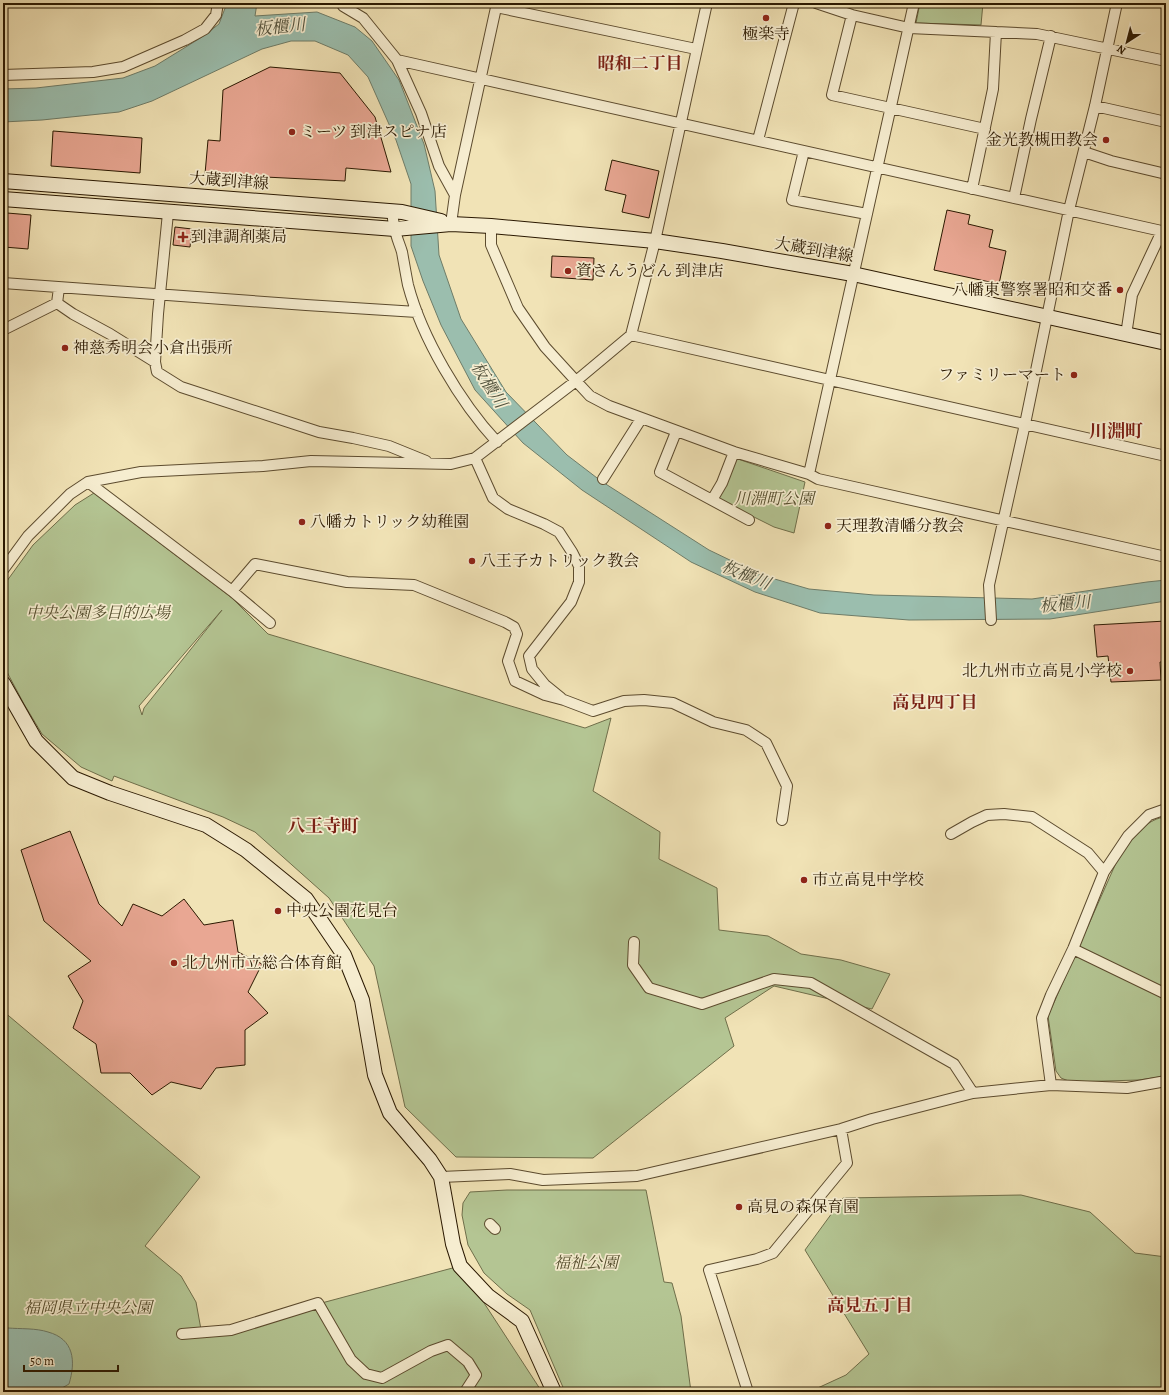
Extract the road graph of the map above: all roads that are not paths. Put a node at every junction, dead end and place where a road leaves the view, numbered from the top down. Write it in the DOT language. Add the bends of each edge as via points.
graph roads {
  1 [pos="218,3"];
  2 [pos="342,3"];
  3 [pos="707,3"];
  4 [pos="794,3"];
  5 [pos="816,3"];
  6 [pos="914,3"];
  7 [pos="1117,3"];
  8 [pos="496,5"];
  9 [pos="852,16"];
  10 [pos="909,28"];
  11 [pos="996,32"];
  12 [pos="1051,36"];
  13 [pos="1107,48"];
  14 [pos="696,49"];
  15 [pos="397,60"];
  16 [pos="1166,61"];
  17 [pos="3,75"];
  18 [pos="480,78"];
  19 [pos="1095,106"];
  20 [pos="891,107"];
  21 [pos="1166,122"];
  22 [pos="681,123"];
  23 [pos="985,129"];
  24 [pos="758,140"];
  25 [pos="804,151"];
  26 [pos="1084,152"];
  27 [pos="878,167"];
  28 [pos="1166,174"];
  29 [pos="3,181"];
  30 [pos="972,189"];
  31 [pos="455,195"];
  32 [pos="1014,198"];
  33 [pos="3,199"];
  34 [pos="1069,210"];
  35 [pos="397,211"];
  36 [pos="168,212"];
  37 [pos="867,214"];
  38 [pos="451,224"];
  39 [pos="491,226"];
  40 [pos="399,229"];
  41 [pos="1164,232"];
  42 [pos="655,241"];
  43 [pos="853,274"];
  44 [pos="3,283"];
  45 [pos="59,288"];
  46 [pos="161,296"];
  47 [pos="57,303"];
  48 [pos="417,312"];
  49 [pos="1048,317"];
  50 [pos="3,327"];
  51 [pos="631,335"];
  52 [pos="1126,335"];
  53 [pos="1166,344"];
  54 [pos="155,362"];
  55 [pos="576,380"];
  56 [pos="830,380"];
  57 [pos="641,419"];
  58 [pos="1025,424"];
  59 [pos="676,432"];
  60 [pos="499,440"];
  61 [pos="734,452"];
  62 [pos="1166,456"];
  63 [pos="474,458"];
  64 [pos="431,463"];
  65 [pos="809,474"];
  66 [pos="603,478"];
  67 [pos="88,482"];
  68 [pos="712,500"];
  69 [pos="749,520"];
  70 [pos="1004,520"];
  71 [pos="1166,557"];
  72 [pos="3,570"];
  73 [pos="232,591"];
  74 [pos="990,620"];
  75 [pos="270,623"];
  76 [pos="3,683"];
  77 [pos="564,700"];
  78 [pos="1166,808"];
  79 [pos="782,820"];
  80 [pos="951,834"];
  81 [pos="1104,872"];
  82 [pos="634,942"];
  83 [pos="1073,949"];
  84 [pos="1166,994"];
  85 [pos="1166,1081"];
  86 [pos="1051,1085"];
  87 [pos="973,1093"];
  88 [pos="841,1129"];
  89 [pos="441,1177"];
  90 [pos="182,1334"];
  91 [pos="465,1392"];
  92 [pos="554,1392"];
  93 [pos="748,1392"];
  1 -- 17 [label="street" via="216,15 205,29 123,67 93,72"];
  2 -- 15 [label="street" via="362,18"];
  3 -- 14 [label="street"];
  4 -- 24 [label="street"];
  5 -- 9 [label="street"];
  6 -- 10 [label="street"];
  7 -- 13 [label="street"];
  8 -- 14 [label="street"];
  8 -- 18 [label="street"];
  9 -- 10 [label="street"];
  9 -- 20 [label="street" via="832,95"];
  10 -- 11 [label="street"];
  10 -- 20 [label="street"];
  11 -- 12 [label="street"];
  11 -- 23 [label="street" via="993,89"];
  12 -- 13 [label="street"];
  12 -- 32 [label="street"];
  13 -- 16 [label="street"];
  13 -- 19 [label="street"];
  14 -- 22 [label="street"];
  15 -- 18 [label="street"];
  15 -- 31 [label="street" via="421,113 440,166"];
  18 -- 22 [label="street"];
  18 -- 31 [label="street"];
  19 -- 21 [label="street"];
  19 -- 26 [label="street"];
  20 -- 23 [label="street"];
  20 -- 27 [label="street"];
  22 -- 24 [label="street"];
  22 -- 42 [label="street"];
  23 -- 30 [label="street"];
  24 -- 25 [label="street"];
  25 -- 27 [label="street"];
  25 -- 37 [label="street" via="792,200"];
  26 -- 28 [label="street" via="1111,162"];
  26 -- 34 [label="street"];
  27 -- 30 [label="street"];
  27 -- 37 [label="street"];
  29 -- 35 [label="main road, 大蔵到津線"];
  30 -- 32 [label="street"];
  31 -- 38 [label="street"];
  32 -- 34 [label="street"];
  33 -- 36 [label="main road, 大蔵到津線"];
  34 -- 41 [label="street"];
  34 -- 49 [label="street"];
  35 -- 38 [label="main road, 大蔵到津線"];
  35 -- 40 [label="street"];
  36 -- 40 [label="main road, 大蔵到津線"];
  36 -- 46 [label="street"];
  37 -- 43 [label="street"];
  38 -- 39 [label="main road, 大蔵到津線"];
  38 -- 40 [label="main road, 大蔵到津線"];
  39 -- 42 [label="main road, 大蔵到津線"];
  39 -- 55 [label="street" via="491,245 518,308 545,347"];
  40 -- 48 [label="street" via="408,286"];
  41 -- 52 [label="street" via="1132,296"];
  42 -- 43 [label="main road, 大蔵到津線"];
  42 -- 51 [label="street"];
  43 -- 49 [label="main road, 大蔵到津線"];
  43 -- 56 [label="street"];
  44 -- 45 [label="street"];
  45 -- 46 [label="street"];
  45 -- 47 [label="street"];
  46 -- 48 [label="street"];
  46 -- 54 [label="street"];
  47 -- 50 [label="street" via="5,329"];
  47 -- 54 [label="street"];
  48 -- 60 [label="street" via="439,360 465,402 484,428"];
  49 -- 52 [label="main road, 大蔵到津線"];
  49 -- 58 [label="street"];
  51 -- 55 [label="street"];
  51 -- 56 [label="street"];
  52 -- 53 [label="main road, 大蔵到津線"];
  54 -- 64 [label="street" via="156,372 181,388 319,432 390,446"];
  55 -- 57 [label="street" via="590,396"];
  55 -- 60 [label="street"];
  56 -- 58 [label="street"];
  56 -- 65 [label="street"];
  57 -- 59 [label="street"];
  57 -- 66 [label="street"];
  58 -- 62 [label="street"];
  58 -- 70 [label="street"];
  59 -- 61 [label="street"];
  59 -- 68 [label="street" via="660,472"];
  60 -- 63 [label="street"];
  61 -- 65 [label="street"];
  61 -- 68 [label="street" via="722,483"];
  63 -- 64 [label="street" via="451,464"];
  63 -- 77 [label="street" via="493,498 508,509 559,532 579,566 579,582 571,602 529,656 532,669"];
  64 -- 67 [label="street" via="311,461 142,472"];
  65 -- 70 [label="street"];
  67 -- 72 [label="street" via="70,494 28,536"];
  67 -- 73 [label="street"];
  68 -- 69 [label="street"];
  70 -- 71 [label="street"];
  70 -- 74 [label="street" via="989,585"];
  73 -- 75 [label="street"];
  73 -- 77 [label="street" via="255,564 347,582 414,585 514,627 517,634 508,661 516,681 545,695"];
  76 -- 89 [label="main road" via="36,741 73,778 206,825 246,850 306,899 344,955 362,1000 375,1075 390,1113"];
  77 -- 79 [label="street" via="594,711 624,701 672,703 713,722 746,730 766,743 787,786"];
  78 -- 81 [label="street" via="1149,815 1128,836"];
  80 -- 81 [label="street" via="987,815 1032,817 1088,853"];
  81 -- 83 [label="street"];
  82 -- 87 [label="street" via="633,966 649,988 702,1004 774,979 811,983 954,1064"];
  83 -- 84 [label="street"];
  83 -- 86 [label="street" via="1042,1018"];
  85 -- 86 [label="street" via="1126,1088"];
  86 -- 87 [label="street"];
  87 -- 88 [label="street"];
  88 -- 89 [label="street" via="637,1176 544,1180 510,1174"];
  88 -- 93 [label="street" via="847,1162 773,1253 709,1270"];
  89 -- 92 [label="main road" via="460,1266 488,1296 522,1321"];
  90 -- 91 [label="street" via="231,1330 318,1303 351,1360 366,1374 382,1378 431,1351 448,1345 468,1362 476,1375"];
}
